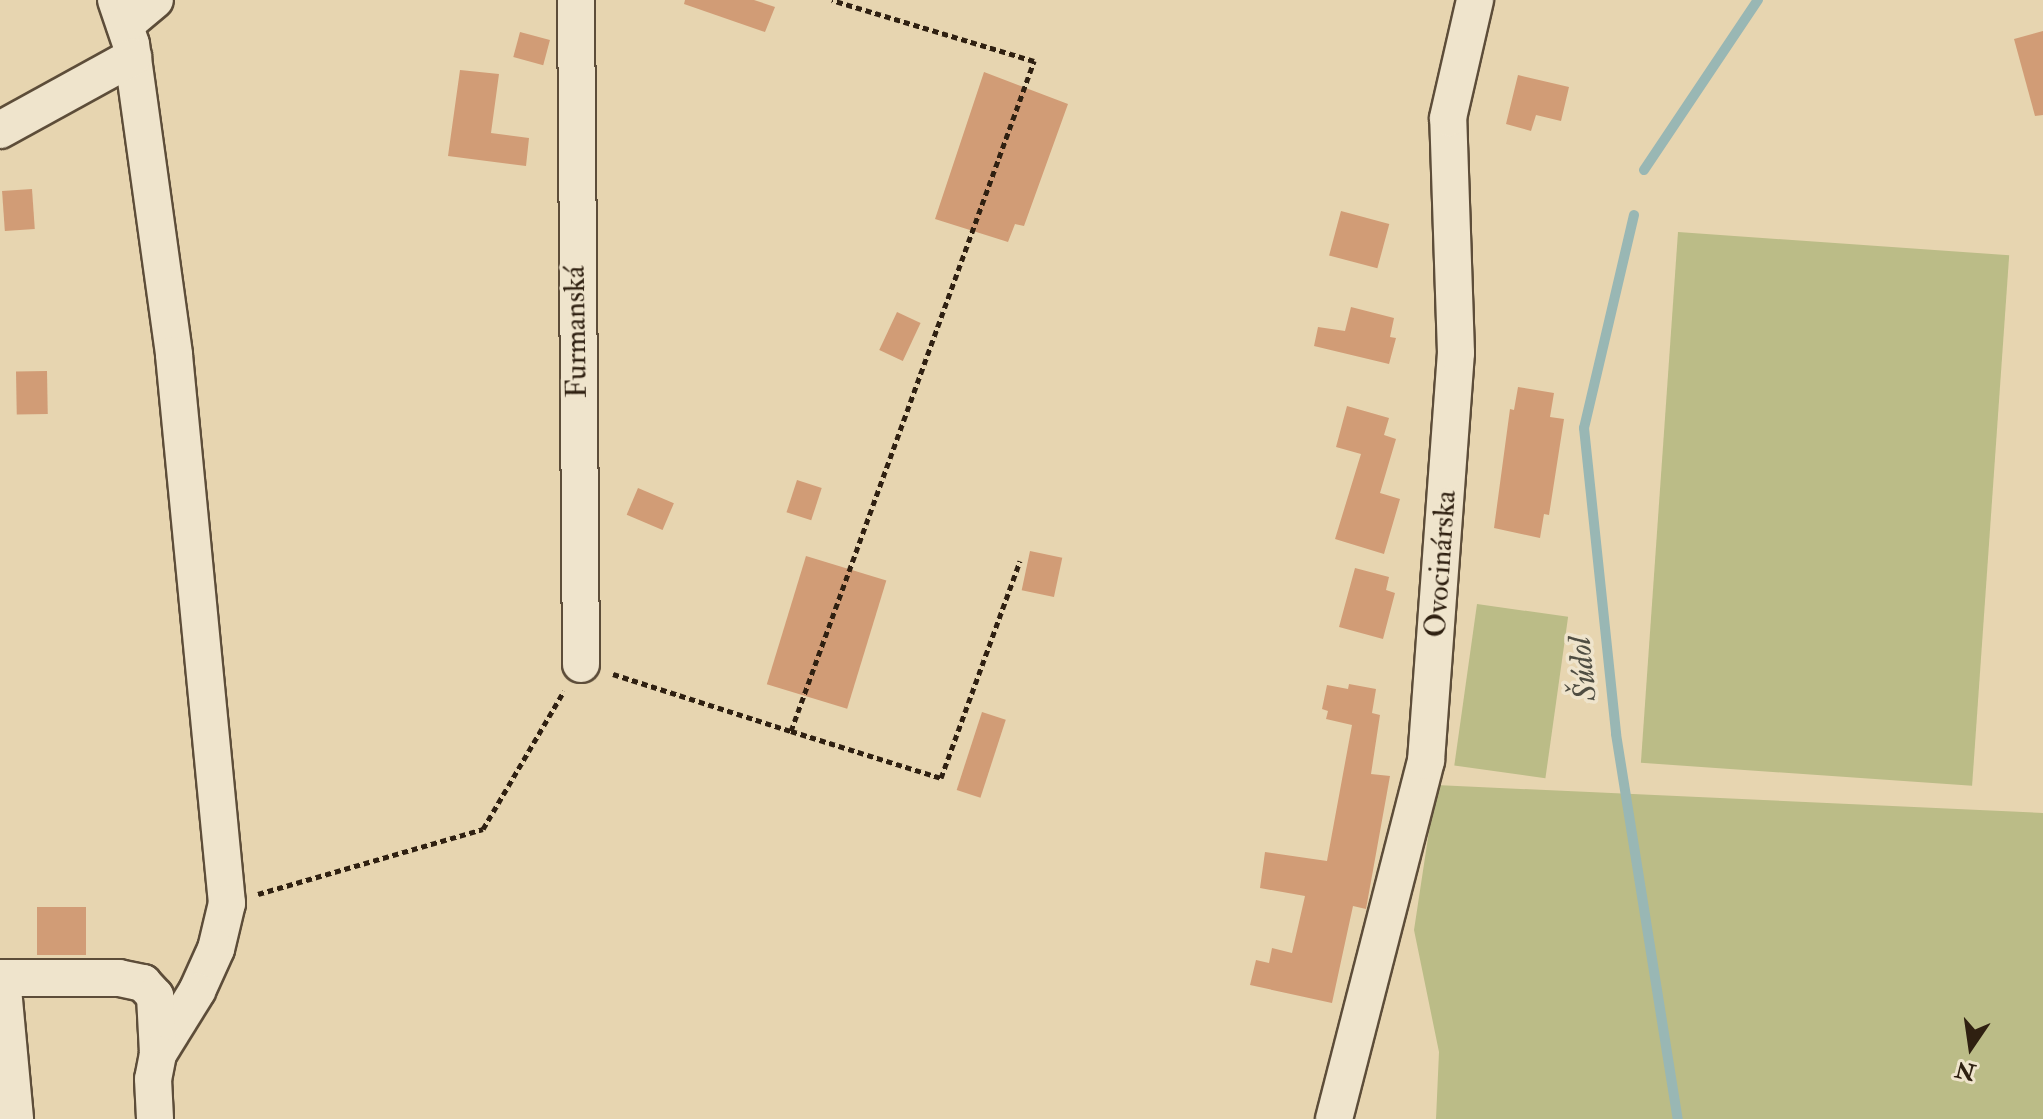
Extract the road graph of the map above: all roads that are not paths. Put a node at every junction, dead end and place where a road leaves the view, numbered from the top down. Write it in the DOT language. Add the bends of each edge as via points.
graph roads {
  1 [pos="155,0"];
  2 [pos="576,0"];
  3 [pos="1475,0"];
  4 [pos="125,27"];
  5 [pos="0,130"];
  6 [pos="581,664"];
  7 [pos="1,978"];
  8 [pos="158,1054"];
  9 [pos="15,1119"];
  10 [pos="155,1119"];
  11 [pos="1334,1119"];
  1 -- 4 [label="street"];
  2 -- 6 [label="street, Furmanská"];
  3 -- 11 [label="street, Ovocinárska" via="1448,118 1456,353 1426,761"];
  4 -- 5 [label="street"];
  4 -- 8 [label="street" via="174,355 227,903 216,949 197,991"];
  7 -- 8 [label="street" via="119,978 143,983 155,996"];
  7 -- 9 [label="street"];
  8 -- 10 [label="street"];
}
